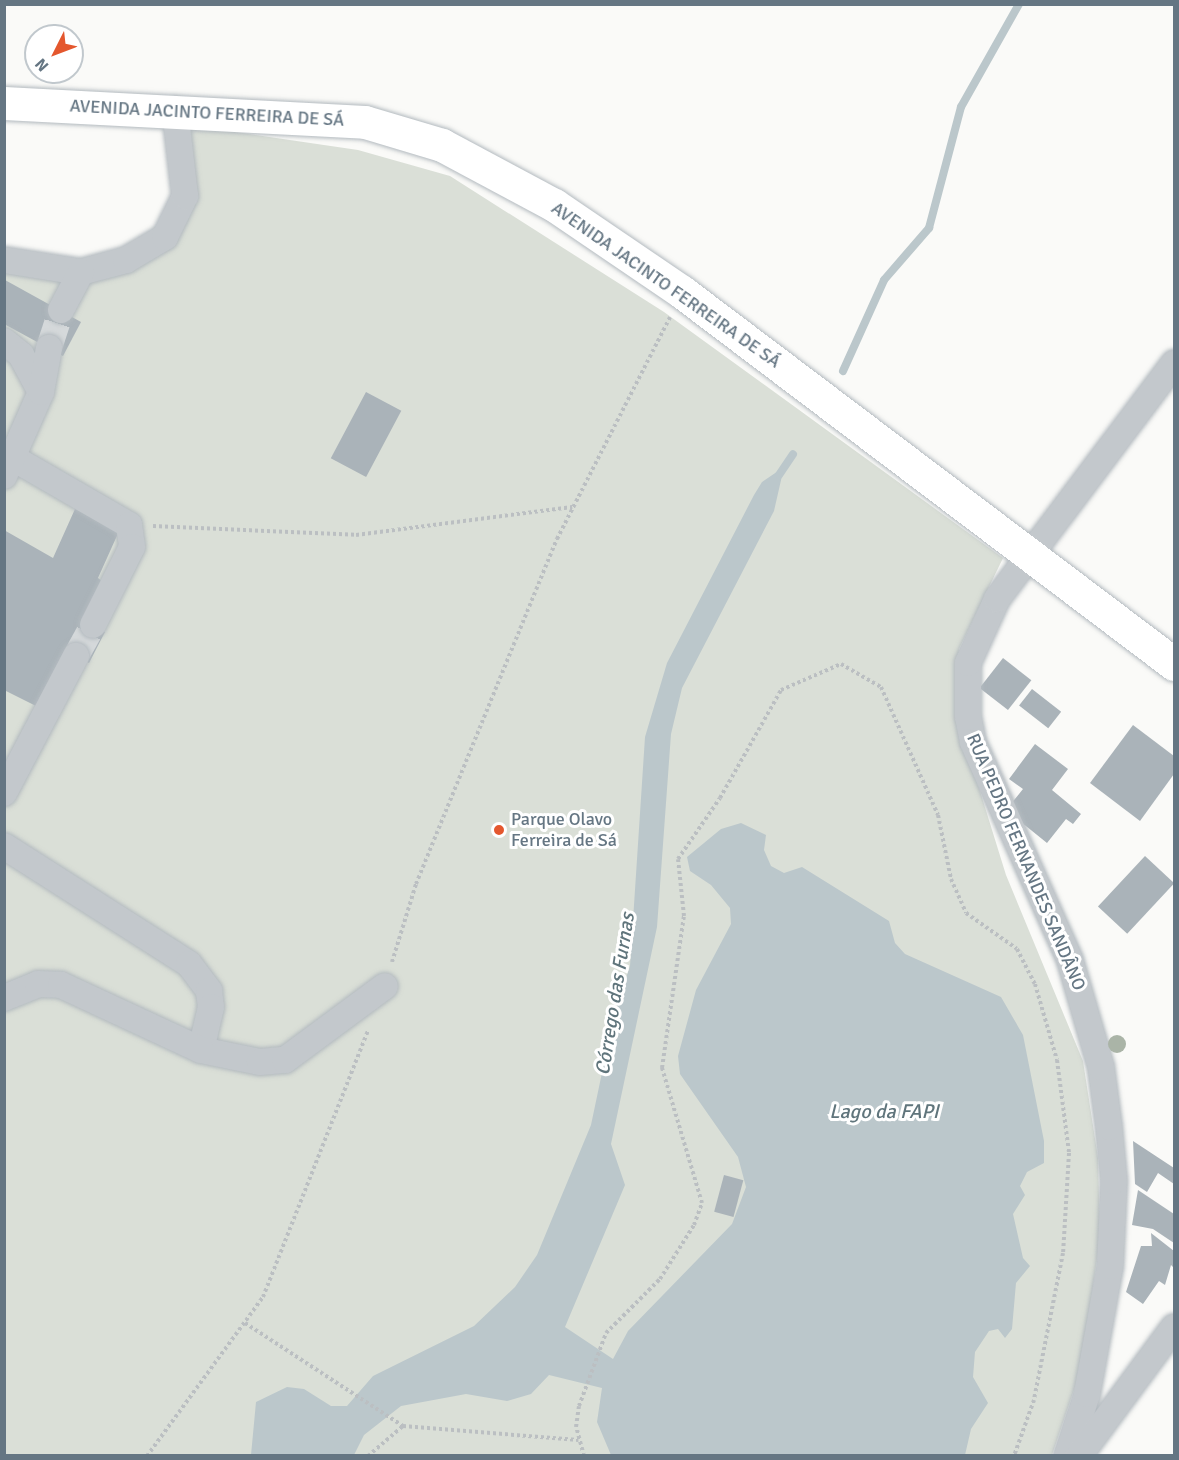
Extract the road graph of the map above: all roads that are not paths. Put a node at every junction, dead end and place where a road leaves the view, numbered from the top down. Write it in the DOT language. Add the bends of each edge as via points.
graph roads {
  1 [pos="4,103"];
  2 [pos="175,109"];
  3 [pos="4,260"];
  4 [pos="81,272"];
  5 [pos="61,310"];
  6 [pos="4,341"];
  7 [pos="49,348"];
  8 [pos="1174,363"];
  9 [pos="41,392"];
  10 [pos="9,467"];
  11 [pos="1029,554"];
  12 [pos="93,625"];
  13 [pos="76,656"];
  14 [pos="1174,664"];
  15 [pos="4,793"];
  16 [pos="4,846"];
  17 [pos="385,986"];
  18 [pos="4,998"];
  19 [pos="201,1050"];
  20 [pos="1174,1327"];
  21 [pos="1067,1455"];
  22 [pos="1079,1455"];
  1 -- 2 [label="main road, AVENIDA JACINTO FERREIRA DE SÁ"];
  2 -- 4 [label="street" via="187,175 174,225 149,249"];
  2 -- 11 [label="main road, AVENIDA JACINTO FERREIRA DE SÁ" via="365,122 442,145 554,205 682,292"];
  3 -- 4 [label="street"];
  4 -- 5 [label="street"];
  6 -- 9 [label="street" via="21,354"];
  7 -- 9 [label="street"];
  8 -- 11 [label="street, RUA PEDRO FERNANDES SANDÂNO"];
  9 -- 10 [label="street"];
  10 -- 12 [label="street" via="129,525 132,547"];
  11 -- 14 [label="main road, AVENIDA JACINTO FERREIRA DE SÁ"];
  11 -- 21 [label="street, RUA PEDRO FERNANDES SANDÂNO" via="972,645 968,717 993,788 1071,960 1101,1067 1114,1181 1110,1266 1087,1394"];
  13 -- 15 [label="street"];
  16 -- 19 [label="street" via="189,964 209,992 211,1007"];
  17 -- 19 [label="street" via="285,1060 260,1062"];
  18 -- 19 [label="street" via="38,984 61,985"];
  20 -- 22 [label="street"];
}
